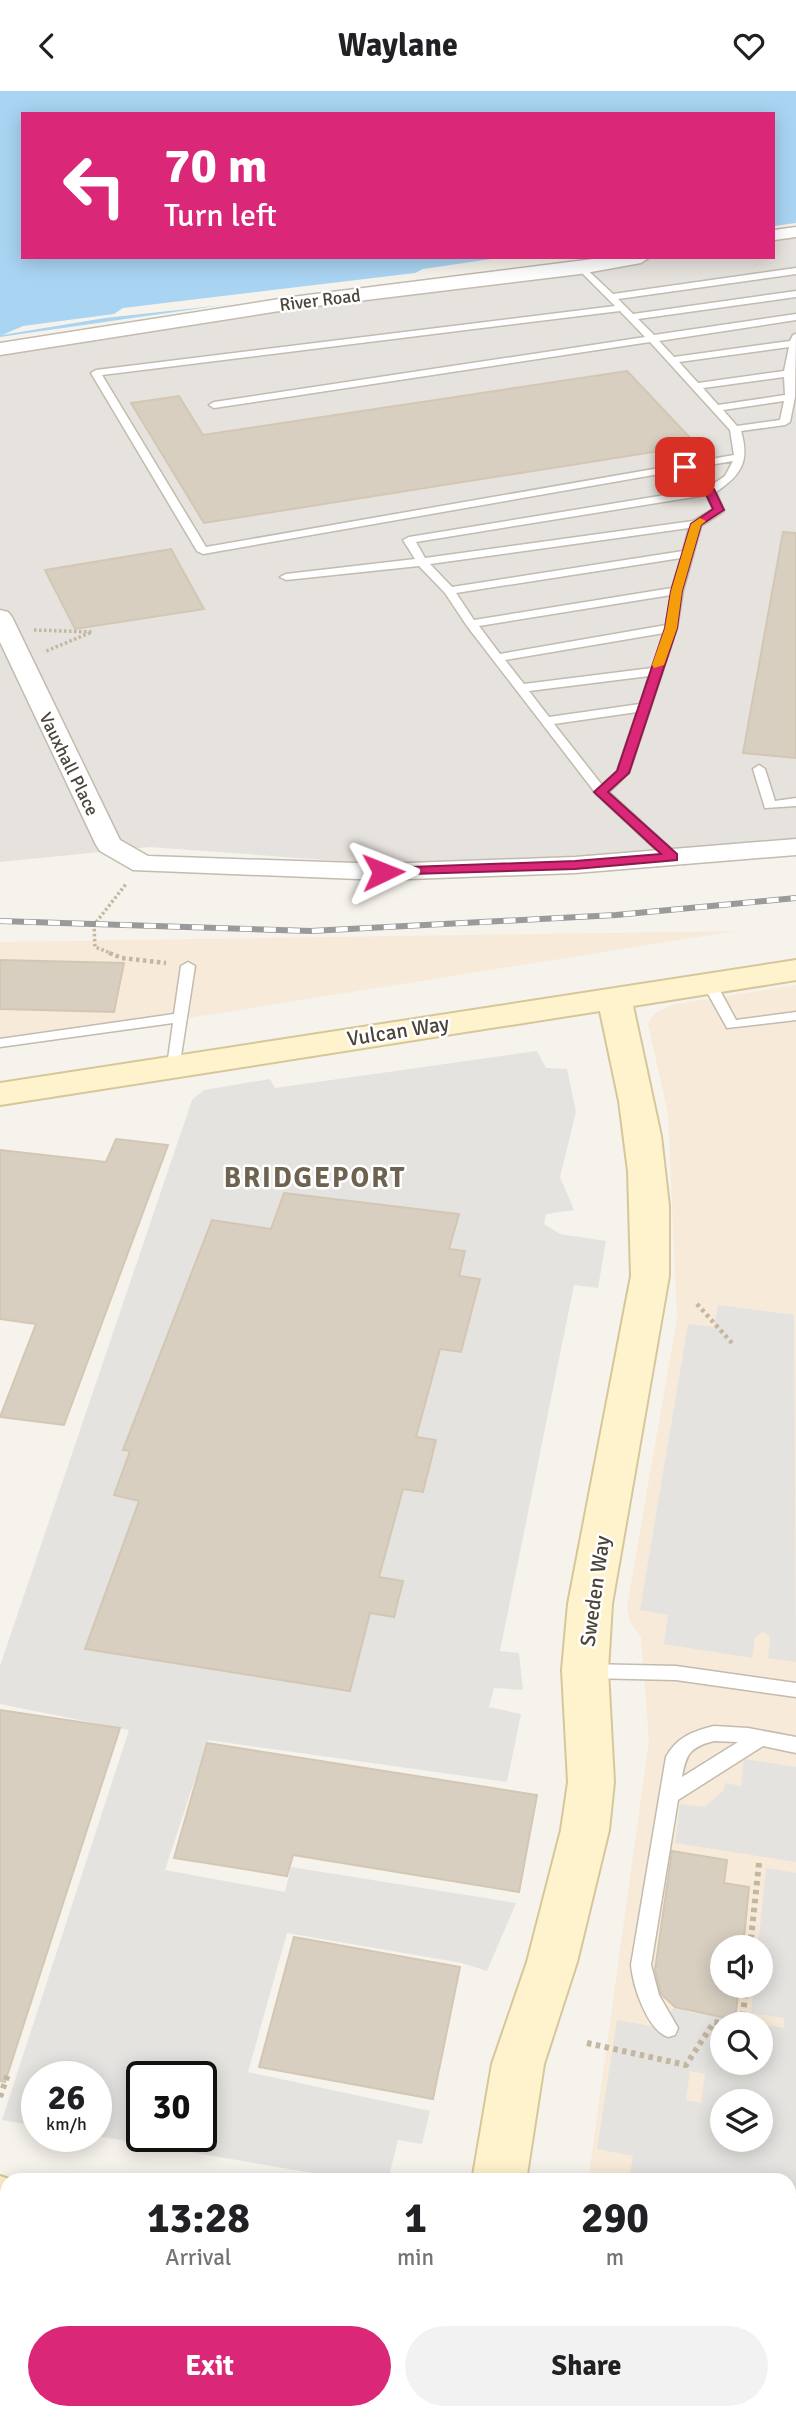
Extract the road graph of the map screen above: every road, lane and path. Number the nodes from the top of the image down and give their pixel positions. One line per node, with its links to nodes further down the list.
1 (796, 232): 2 (street)
2 (775, 236)
3 (629, 259): 4 (street, River Road)
4 (581, 267): 7 (lane); 13 (street, River Road)
5 (796, 271): 7 (lane)
6 (796, 294): 9 (lane)
7 (612, 297): 8 (lane)
8 (623, 308): 9 (lane); 26 (lane)
9 (631, 317): 11 (lane)
10 (796, 317): 11 (lane)
11 (653, 339): 14 (lane); 18 (lane)
12 (795, 340): 14 (lane); 15 (lane)
13 (0, 349)
14 (672, 360): 16 (lane)
15 (789, 373): 16 (lane); 17 (lane)
16 (696, 386): 19 (lane)
17 (790, 397): 19 (lane); 20 (lane)
18 (214, 405)
19 (716, 408): 20 (lane)
20 (735, 429): 21 (lane)
21 (739, 457): 22 (lane); 23 (lane)
22 (685, 467): 23 (lane); 24 (lane)
23 (710, 491): 25 (lane); 27 (lane)
24 (534, 494): 25 (lane); 26 (lane)
25 (553, 515): 28 (lane)
26 (394, 518): 28 (lane)
27 (696, 524): 29 (lane); 30 (lane)
28 (409, 540): 30 (lane)
29 (688, 554): 32 (lane); 33 (lane)
30 (422, 562): 31 (lane); 32 (lane)
31 (286, 577)
32 (449, 590): 34 (lane)
33 (677, 591): 34 (lane); 35 (lane)
34 (471, 624): 37 (lane)
35 (671, 628): 37 (lane); 38 (lane)
36 (8, 641): 36 (path); 47 (street, Vauxhall Place)
37 (499, 658): 39 (lane)
38 (656, 671): 39 (lane); 40 (lane)
39 (522, 688): 41 (lane)
40 (645, 707): 41 (lane); 43 (lane)
41 (547, 721): 43 (lane)
42 (759, 769): 44 (lane)
43 (601, 792): 46 (lane)
44 (796, 802)
45 (796, 847): 46 (street)
46 (672, 857): 47 (street)
47 (142, 864): 48 (path)
48 (188, 966): 53 (lane)
49 (796, 970): 50 (street, Vulcan Way)
50 (709, 983): 51 (street, Vulcan Way); 52 (lane)
51 (614, 997): 55 (street, Vulcan Way); 59 (street, Sweden Way)
52 (796, 1016)
53 (180, 1018): 54 (lane); 55 (lane)
54 (0, 1043)
55 (174, 1066): 56 (street, Vulcan Way)
56 (0, 1094)
57 (697, 1304): 58 (path)
58 (732, 1343)
59 (585, 1670): 60 (lane); 71 (street, Sweden Way)
60 (796, 1690)
61 (758, 1739): 62 (lane); 63 (lane); 63 (lane)
62 (796, 1745)
63 (670, 1795): 66 (lane)
64 (759, 1863): 65 (path)
65 (751, 1935)
66 (668, 2028)
67 (587, 2043): 68 (path)
68 (612, 2051)
69 (8, 2074): 70 (path)
70 (0, 2097)
71 (500, 2173)

